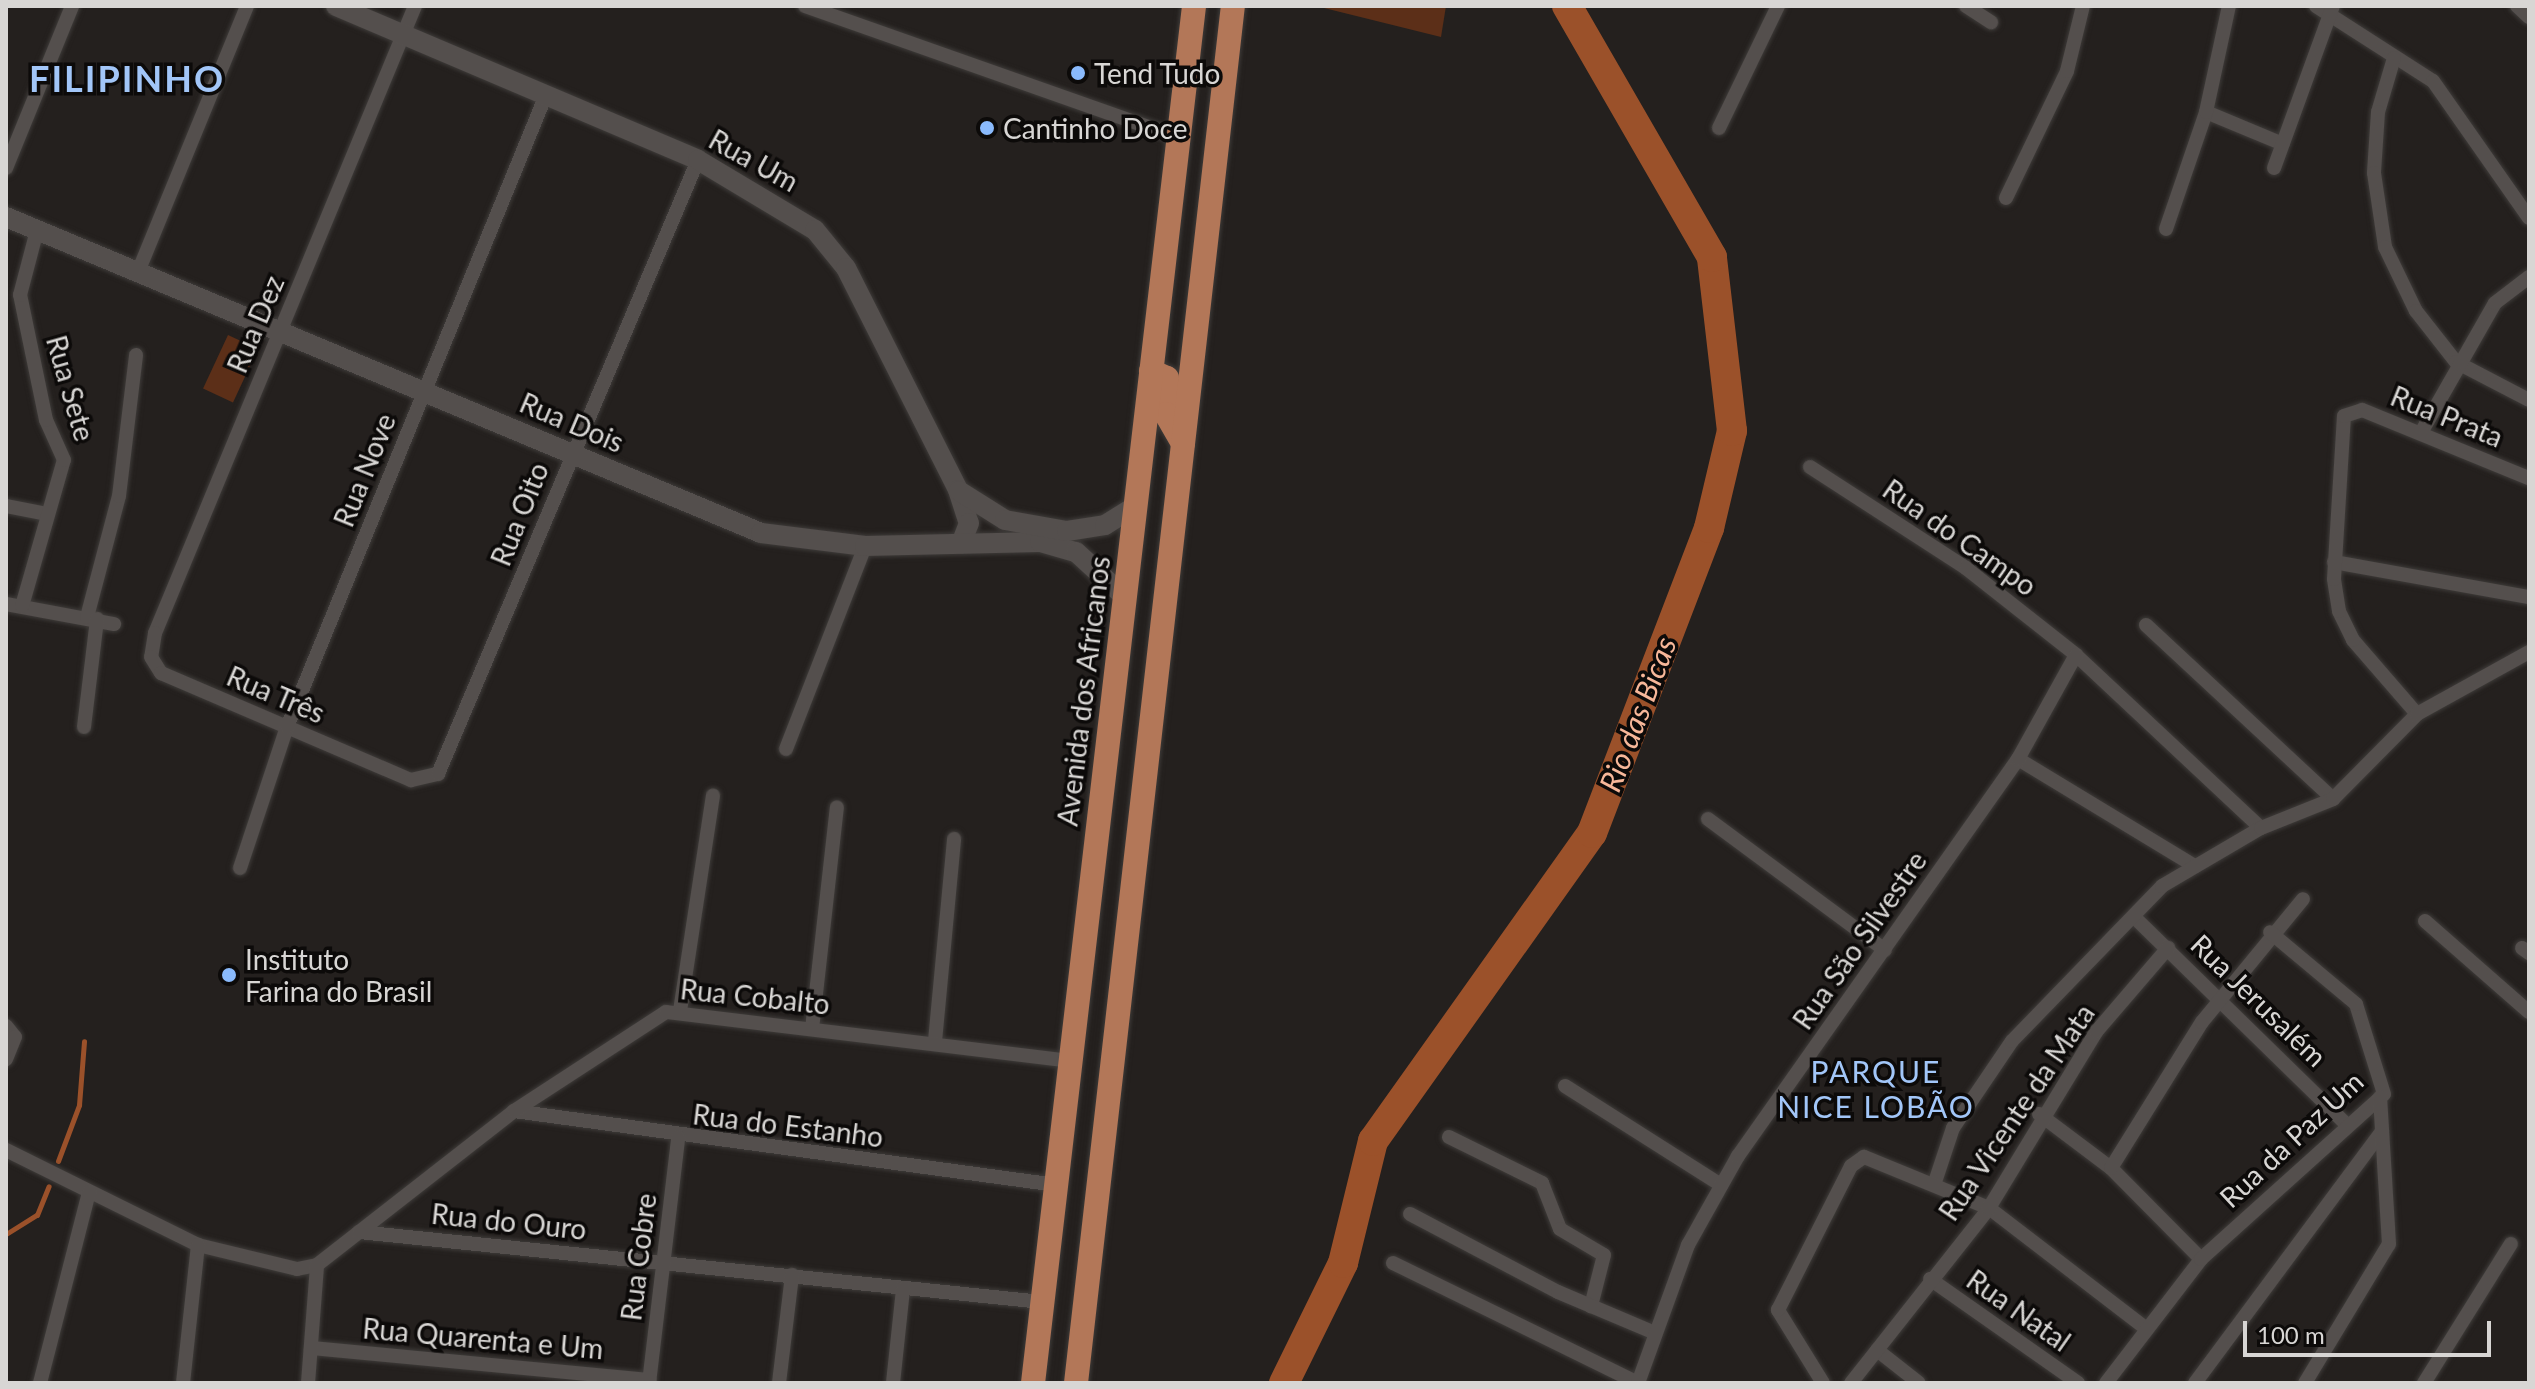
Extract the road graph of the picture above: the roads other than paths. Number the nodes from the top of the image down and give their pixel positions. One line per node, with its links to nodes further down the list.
1 (72, 6): 24 (street)
2 (247, 6): 31 (street)
3 (336, 6): 16 (main road, Rua Um)
4 (415, 6): 16 (street, Rua Dez)
5 (1194, 6): 21 (main road, Avenida dos Africanos)
6 (1233, 6): 40 (main road)
7 (1778, 6): 20 (street)
8 (1966, 6): 15 (street)
9 (2083, 6): 26 (street)
10 (2229, 6): 19 (street)
11 (2517, 6): 14 (street)
12 (810, 7): 21 (street)
13 (2326, 8): 17 (street); 22 (street)
14 (2529, 17)
15 (1991, 22)
16 (403, 35): 18 (main road, Rua Um); 33 (street, Rua Dez)
17 (2394, 58): 28 (street); 35 (street)
18 (546, 95): 23 (main road, Rua Um); 37 (street, Rua Nove)
19 (2206, 112): 22 (street); 29 (street)
20 (1719, 128)
21 (1178, 137): 36 (main road, Avenida dos Africanos)
22 (2283, 144): 25 (street)
23 (698, 160): 41 (street, Rua Oito); 44 (main road, Rua Um)
24 (6, 168)
25 (2274, 168)
26 (2006, 198)
27 (6, 217): 30 (main road, Rua Dois)
28 (2529, 218)
29 (2166, 229)
30 (37, 230): 31 (main road, Rua Dois); 47 (street, Rua Sete)
31 (138, 272): 33 (main road, Rua Dois)
32 (2529, 277): 35 (street)
33 (280, 331): 37 (main road, Rua Dois); 58 (street, Rua Dez)
34 (136, 355): 55 (street)
35 (2456, 362): 38 (street); 39 (street)
36 (1151, 371): 40 (main road); 46 (main road, Avenida dos Africanos)
37 (425, 390): 41 (main road, Rua Dois); 65 (street, Rua Nove)
38 (2529, 400)
39 (2422, 431): 43 (street, Rua Prata); 50 (street, Rua Prata)
40 (1183, 443): 62 (main road)
41 (573, 452): 49 (main road, Rua Dois); 68 (street, Rua Oito)
42 (1810, 467): 60 (street, Rua do Campo)
43 (2529, 478)
44 (958, 490): 46 (main road); 48 (main road, Rua Um)
45 (6, 506): 47 (street)
46 (1135, 506): 51 (main road, Avenida dos Africanos)
47 (47, 514): 54 (street, Rua Sete)
48 (961, 544): 49 (main road, Rua Dois); 51 (main road, Rua Dois)
49 (865, 546): 66 (street)
50 (2334, 562): 52 (street); 63 (street)
51 (1125, 597): 61 (main road, Avenida dos Africanos)
52 (2529, 597)
53 (6, 604): 54 (street)
54 (22, 606): 55 (street)
55 (92, 618): 56 (street); 64 (street)
56 (114, 624)
57 (2146, 625): 70 (street)
58 (155, 633): 65 (street, Rua Três)
59 (2529, 652): 63 (street)
60 (2076, 655): 67 (street); 73 (street, Rua do Campo)
61 (1115, 676): 62 (main road); 90 (main road, Avenida dos Africanos)
62 (1153, 707): 130 (main road)
63 (2417, 714): 70 (street)
64 (84, 727)
65 (287, 727): 68 (street, Rua Três); 76 (street, Rua Nove)
66 (786, 749)
67 (2018, 759): 75 (street); 82 (street, Rua São Silvestre)
68 (411, 780)
69 (713, 796): 84 (street)
70 (2333, 799): 73 (street)
71 (837, 807): 87 (street)
72 (1708, 819): 82 (street)
73 (2261, 828): 75 (street)
74 (954, 839): 88 (street)
75 (2195, 866): 78 (street)
76 (240, 868)
77 (2303, 899): 80 (street)
78 (2134, 917): 81 (street, Rua Jerusalém); 101 (street)
79 (2425, 921): 85 (street)
80 (2270, 932): 83 (street); 92 (street, Rua da Paz Um)
81 (2168, 948): 83 (street, Rua Jerusalém); 94 (street, Rua Vicente da Mata)
82 (1885, 950): 103 (street, Rua São Silvestre)
83 (2220, 998): 95 (street, Rua Jerusalém); 100 (street)
84 (680, 1011): 87 (street, Rua Cobalto); 93 (street, Rua Cobalto)
85 (2529, 1012)
86 (6, 1026): 89 (street)
87 (812, 1029): 88 (street, Rua Cobalto)
88 (935, 1041): 90 (street, Rua Cobalto)
89 (6, 1059)
90 (1071, 1061): 102 (main road, Avenida dos Africanos)
91 (1565, 1086): 103 (street)
92 (2380, 1097): 95 (street, Rua da Paz Um); 96 (street)
93 (514, 1111): 98 (street, Rua do Estanho); 107 (street, Rua Cobalto)
94 (2039, 1114): 100 (street); 105 (street, Rua Vicente da Mata)
95 (2345, 1123): 110 (street, Rua da Paz Um)
96 (2382, 1131): 137 (street); 138 (street)
97 (1449, 1137): 118 (street)
98 (678, 1138): 102 (street, Rua do Estanho); 111 (street, Rua Cobre)
99 (6, 1150): 104 (street)
100 (2111, 1168): 110 (street)
101 (1935, 1182): 105 (street); 132 (street)
102 (1056, 1185): 117 (main road, Avenida dos Africanos)
103 (1721, 1185): 120 (street, Rua São Silvestre)
104 (89, 1192): 109 (street); 124 (street)
105 (1989, 1208): 115 (street, Rua Vicente da Mata); 119 (street)
106 (1410, 1214): 118 (street)
107 (359, 1232): 111 (street, Rua do Ouro); 113 (street)
108 (2511, 1244): 139 (street)
109 (198, 1245): 113 (street); 125 (street)
110 (2201, 1259): 119 (street, Rua da Paz Um)
111 (663, 1262): 114 (street, Rua do Ouro); 123 (street, Rua Cobre)
112 (1393, 1263): 131 (street)
113 (317, 1265): 121 (street)
114 (792, 1275): 116 (street, Rua do Ouro); 127 (street)
115 (1930, 1279): 122 (street, Rua Vicente da Mata); 135 (street, Rua Natal)
116 (903, 1289): 117 (street, Rua do Ouro); 128 (street)
117 (1042, 1302): 129 (main road, Avenida dos Africanos)
118 (1591, 1306): 120 (street)
119 (2143, 1326): 136 (street, Rua da Paz Um)
120 (1655, 1333): 131 (street, Rua São Silvestre)
121 (311, 1348): 123 (street, Rua Quarenta e Um); 126 (street)
122 (1877, 1350): 133 (street, Rua Vicente da Mata); 134 (street)
123 (649, 1382)
124 (40, 1383)
125 (183, 1383)
126 (308, 1383)
127 (779, 1383)
128 (893, 1383)
129 (1033, 1383)
130 (1076, 1383)
131 (1638, 1383)
132 (1823, 1383)
133 (1851, 1383)
134 (1919, 1383)
135 (2078, 1383)
136 (2106, 1383)
137 (2195, 1383)
138 (2305, 1383)
139 (2424, 1383)

